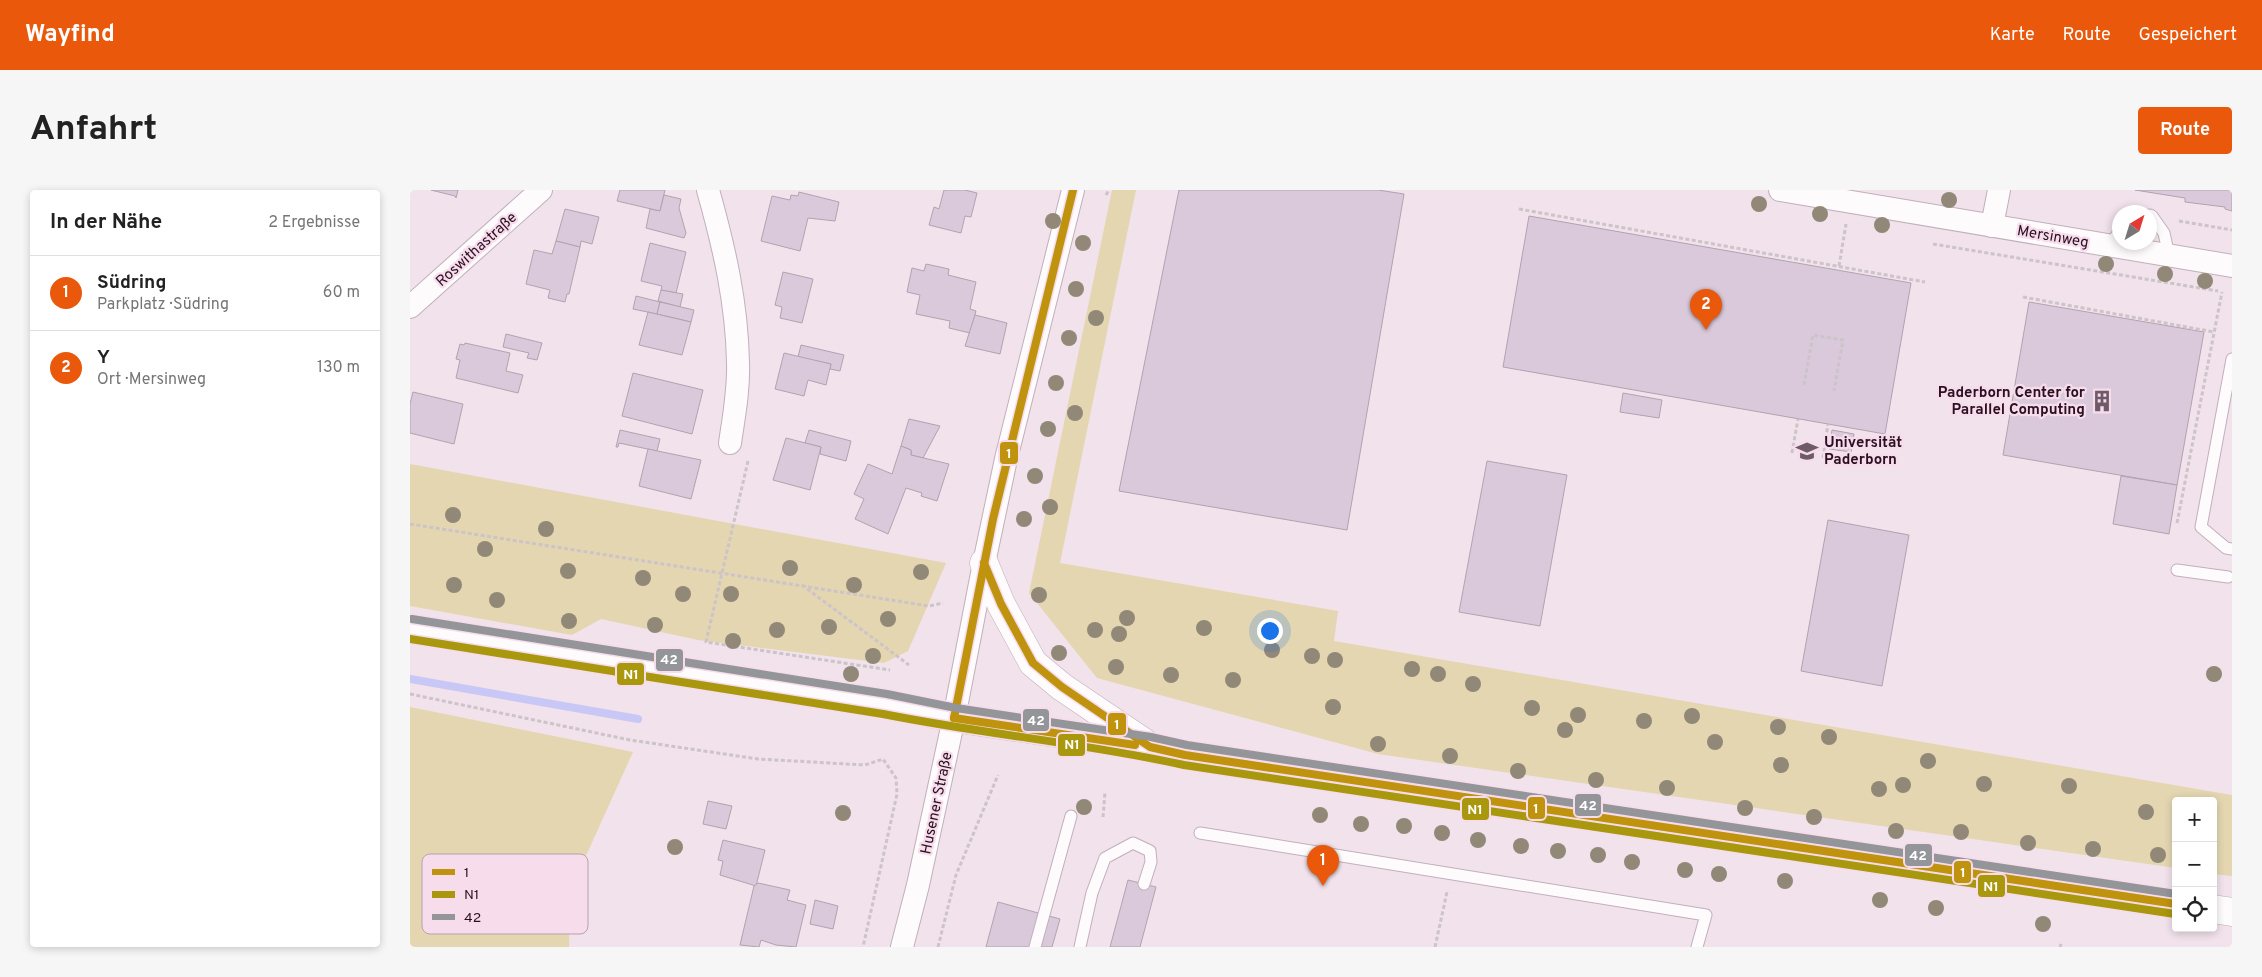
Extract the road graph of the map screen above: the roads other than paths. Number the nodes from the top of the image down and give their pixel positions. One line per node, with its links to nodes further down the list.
1 (541, 190): 12 (street, Roswithastraße)
2 (708, 190): 14 (street)
3 (1073, 190): 16 (street, Husener Straße)
4 (1780, 190): 7 (street, Mersinweg)
5 (1999, 190): 7 (street)
6 (2157, 223): 10 (lane)
7 (1992, 226): 8 (street, Mersinweg)
8 (2112, 238)
9 (2151, 250): 10 (street, Mersinweg)
10 (2169, 256): 11 (street, Mersinweg)
11 (2232, 266)
12 (410, 307)
13 (2232, 359): 15 (lane)
14 (730, 443)
15 (2232, 549)
16 (984, 563): 20 (street, Husener Straße); 21 (main road)
17 (2177, 570): 18 (lane)
18 (2228, 577)
19 (410, 629): 20 (main road)
20 (954, 718): 21 (main road); 26 (street, Husener Straße)
21 (1150, 747): 25 (main road)
22 (1071, 816): 27 (lane)
23 (1200, 833): 29 (lane)
24 (1144, 884): 28 (lane)
25 (2172, 903)
26 (902, 947)
27 (1035, 947)
28 (1080, 947)
29 (1697, 947)

